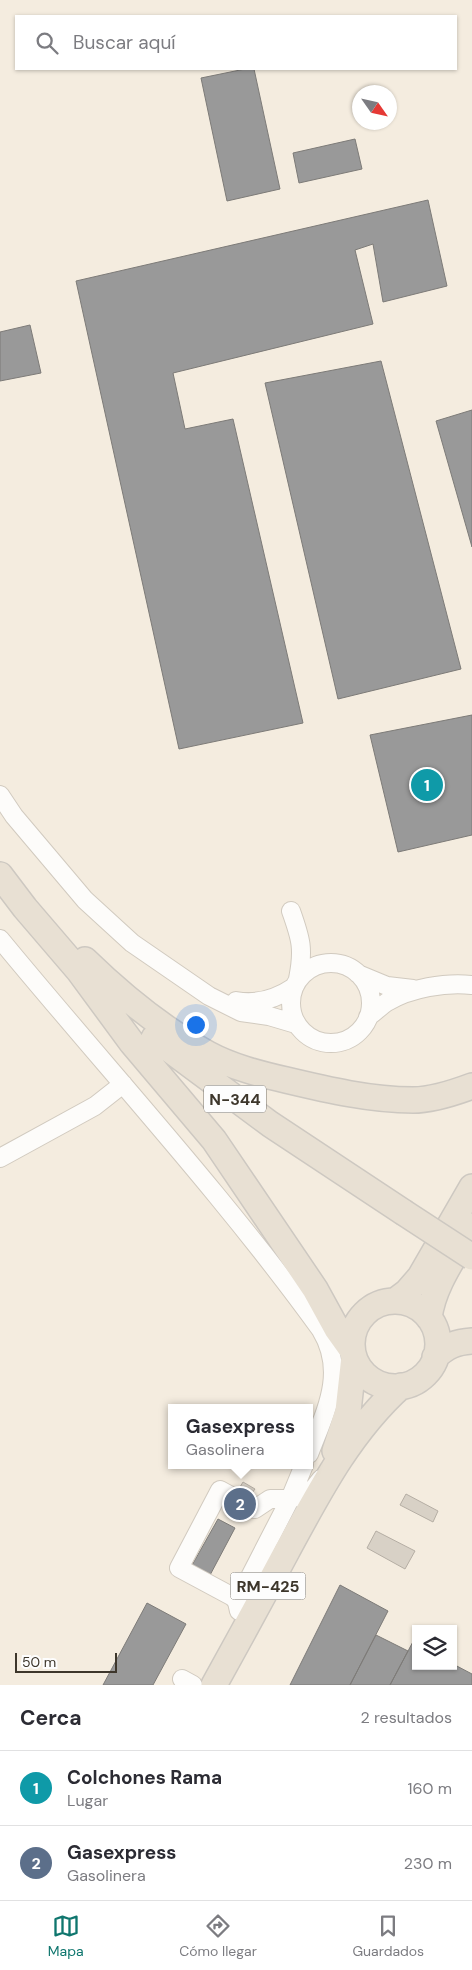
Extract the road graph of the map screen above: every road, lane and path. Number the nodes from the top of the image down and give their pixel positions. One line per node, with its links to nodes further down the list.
1 (0, 795): 13 (street)
2 (0, 875): 3 (highway, N-344)
3 (25, 908): 8 (highway, N-344); 17 (highway)
4 (291, 911): 6 (street)
5 (0, 939): 16 (street)
6 (301, 939): 7 (street); 10 (street)
7 (331, 963): 9 (street); 10 (street)
8 (79, 971): 21 (highway, N-344, bridge); 25 (highway)
9 (358, 974): 12 (street); 14 (street)
10 (296, 983): 13 (street); 15 (street)
11 (472, 985): 12 (street)
12 (419, 990): 14 (street)
13 (209, 996): 15 (street)
14 (368, 1017): 15 (street)
15 (296, 1024)
16 (123, 1084): 18 (street); 28 (street)
17 (472, 1086)
18 (0, 1158)
19 (472, 1187): 22 (highway)
20 (472, 1226): 23 (highway)
21 (472, 1257)
22 (395, 1301): 23 (highway); 25 (highway)
23 (429, 1318): 26 (highway)
24 (472, 1341): 26 (highway)
25 (353, 1354): 27 (highway); 29 (highway)
26 (435, 1357): 27 (highway)
27 (401, 1386): 29 (highway)
28 (313, 1443)
29 (318, 1474): 30 (street); 30 (street); 32 (highway, RM-425)
30 (290, 1499): 31 (street); 31 (street)
31 (237, 1602): 32 (street)
32 (243, 1632): 33 (highway, RM-425)
33 (214, 1685)

